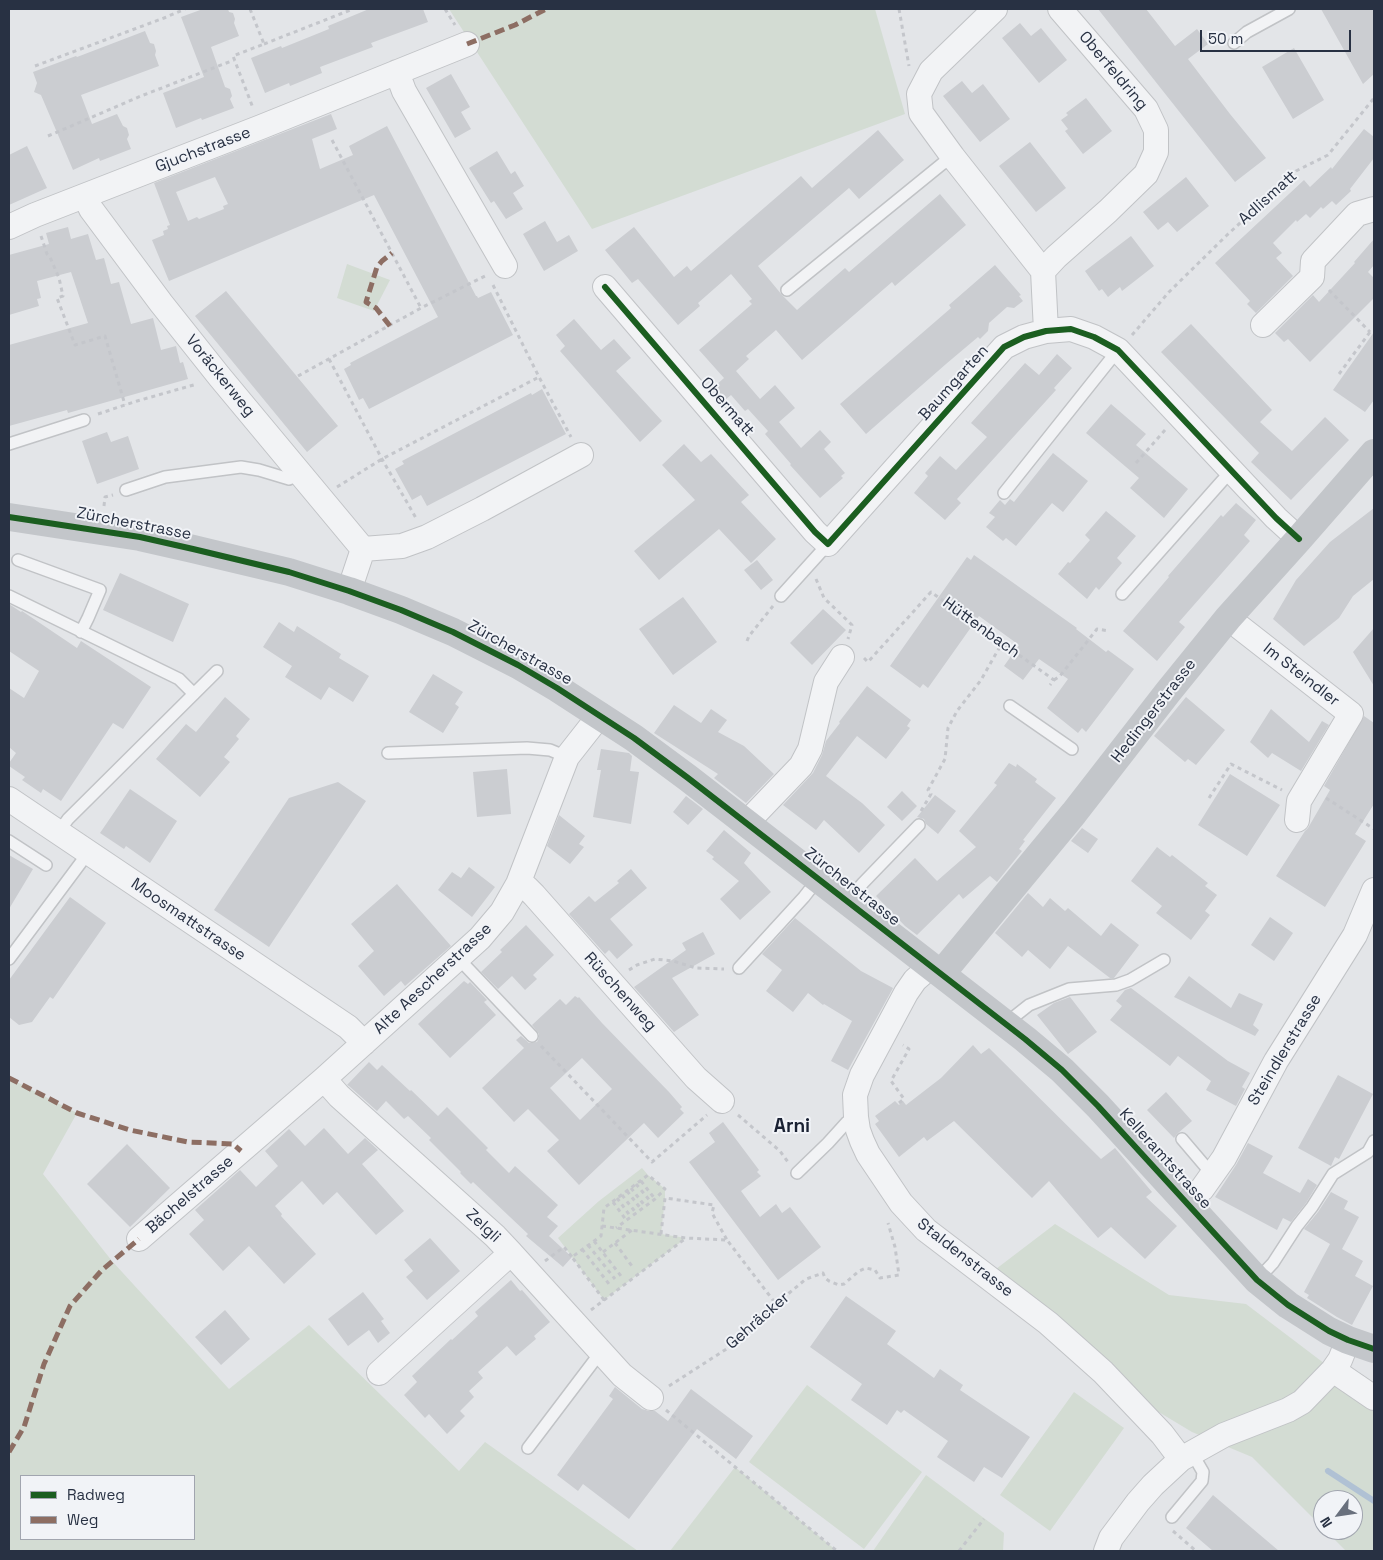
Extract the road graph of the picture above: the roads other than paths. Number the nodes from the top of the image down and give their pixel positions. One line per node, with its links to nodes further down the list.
1 (995, 9): 7 (street)
2 (1060, 9): 12 (street, Oberfeldring)
3 (1289, 9): 4 (lane)
4 (1234, 42)
5 (467, 44): 6 (street, Gjuchstrasse)
6 (397, 72): 8 (street, Gjuchstrasse); 11 (street)
7 (953, 158): 12 (street); 14 (lane)
8 (85, 196): 10 (street, Gjuchstrasse); 23 (street, Voräckerweg)
9 (1374, 209): 15 (street)
10 (9, 227)
11 (497, 271)
12 (1042, 271): 16 (street)
13 (605, 287): 28 (street, Obermatt)
14 (787, 290)
15 (1264, 325)
16 (1046, 331): 17 (street, Baumgarten); 28 (street, Baumgarten)
17 (1124, 344): 22 (street, Baumgarten); 25 (lane)
18 (84, 420): 19 (lane)
19 (9, 444)
20 (1374, 453): 27 (street, Hedingerstrasse)
21 (581, 455): 29 (street)
22 (1232, 471): 27 (street, Baumgarten); 32 (lane)
23 (300, 474): 24 (lane); 29 (street, Voräckerweg)
24 (126, 490)
25 (1004, 493)
26 (9, 517): 31 (street, Zürcherstrasse)
27 (1299, 539): 35 (street, Hedingerstrasse)
28 (828, 544): 34 (lane, Baumgarten)
29 (363, 549): 31 (street)
30 (18, 560): 36 (lane)
31 (350, 591): 41 (street, Zürcherstrasse)
32 (1122, 594)
33 (9, 596): 36 (lane)
34 (781, 596)
35 (1228, 618): 46 (street, Im Steindler); 61 (street, Hedingerstrasse)
36 (81, 632): 39 (lane)
37 (852, 656): 47 (street)
38 (217, 671): 39 (lane)
39 (194, 694): 49 (lane)
40 (1010, 706): 42 (lane)
41 (600, 715): 44 (street, Alte Aescherstrasse); 47 (street, Zürcherstrasse)
42 (1072, 749)
43 (388, 753): 44 (lane)
44 (567, 757): 54 (street, Alte Aescherstrasse)
45 (9, 799): 49 (street, Moosmattstrasse)
46 (1301, 803)
47 (747, 824): 53 (street, Zürcherstrasse)
48 (918, 825): 56 (lane)
49 (58, 833): 51 (street, Moosmattstrasse)
50 (9, 841): 52 (lane)
51 (88, 853): 58 (lane); 64 (street, Moosmattstrasse)
52 (46, 865)
53 (818, 879): 56 (street, Zürcherstrasse); 60 (lane)
54 (518, 884): 57 (street, Alte Aescherstrasse); 66 (street, Rüschenweg)
55 (1374, 890): 71 (street, Steindlerstrasse)
56 (848, 901): 61 (street, Zürcherstrasse)
57 (458, 958): 63 (lane); 64 (street, Alte Aescherstrasse)
58 (9, 960)
59 (1164, 960): 62 (lane)
60 (740, 968)
61 (936, 970): 62 (street, Kelleramtstrasse); 67 (street, Staldenstrasse)
62 (1005, 1024): 73 (street, Kelleramtstrasse)
63 (532, 1036)
64 (364, 1043): 65 (street, Alte Aescherstrasse)
65 (324, 1080): 70 (street, Alte Aescherstrasse); 75 (street, Zelgli)
66 (722, 1101)
67 (856, 1116): 72 (lane); 85 (street, Staldenstrasse)
68 (1182, 1139): 71 (lane)
69 (1374, 1141): 76 (lane)
70 (241, 1151): 74 (street, Bächelstrasse)
71 (1214, 1172): 73 (street, Steindlerstrasse)
72 (797, 1173)
73 (1185, 1202): 76 (street, Kelleramtstrasse)
74 (139, 1238)
75 (511, 1253): 79 (street); 81 (street, Zelgli)
76 (1257, 1280): 77 (street, Kelleramtstrasse)
77 (1348, 1340): 78 (street, Kelleramtstrasse); 80 (street)
78 (1374, 1349)
79 (600, 1353): 82 (street); 84 (lane)
80 (1333, 1370): 83 (street); 85 (street)
81 (379, 1373)
82 (651, 1398)
83 (1374, 1398)
84 (528, 1448)
85 (1187, 1456): 86 (lane); 87 (street)
86 (1172, 1517)
87 (1106, 1551)

